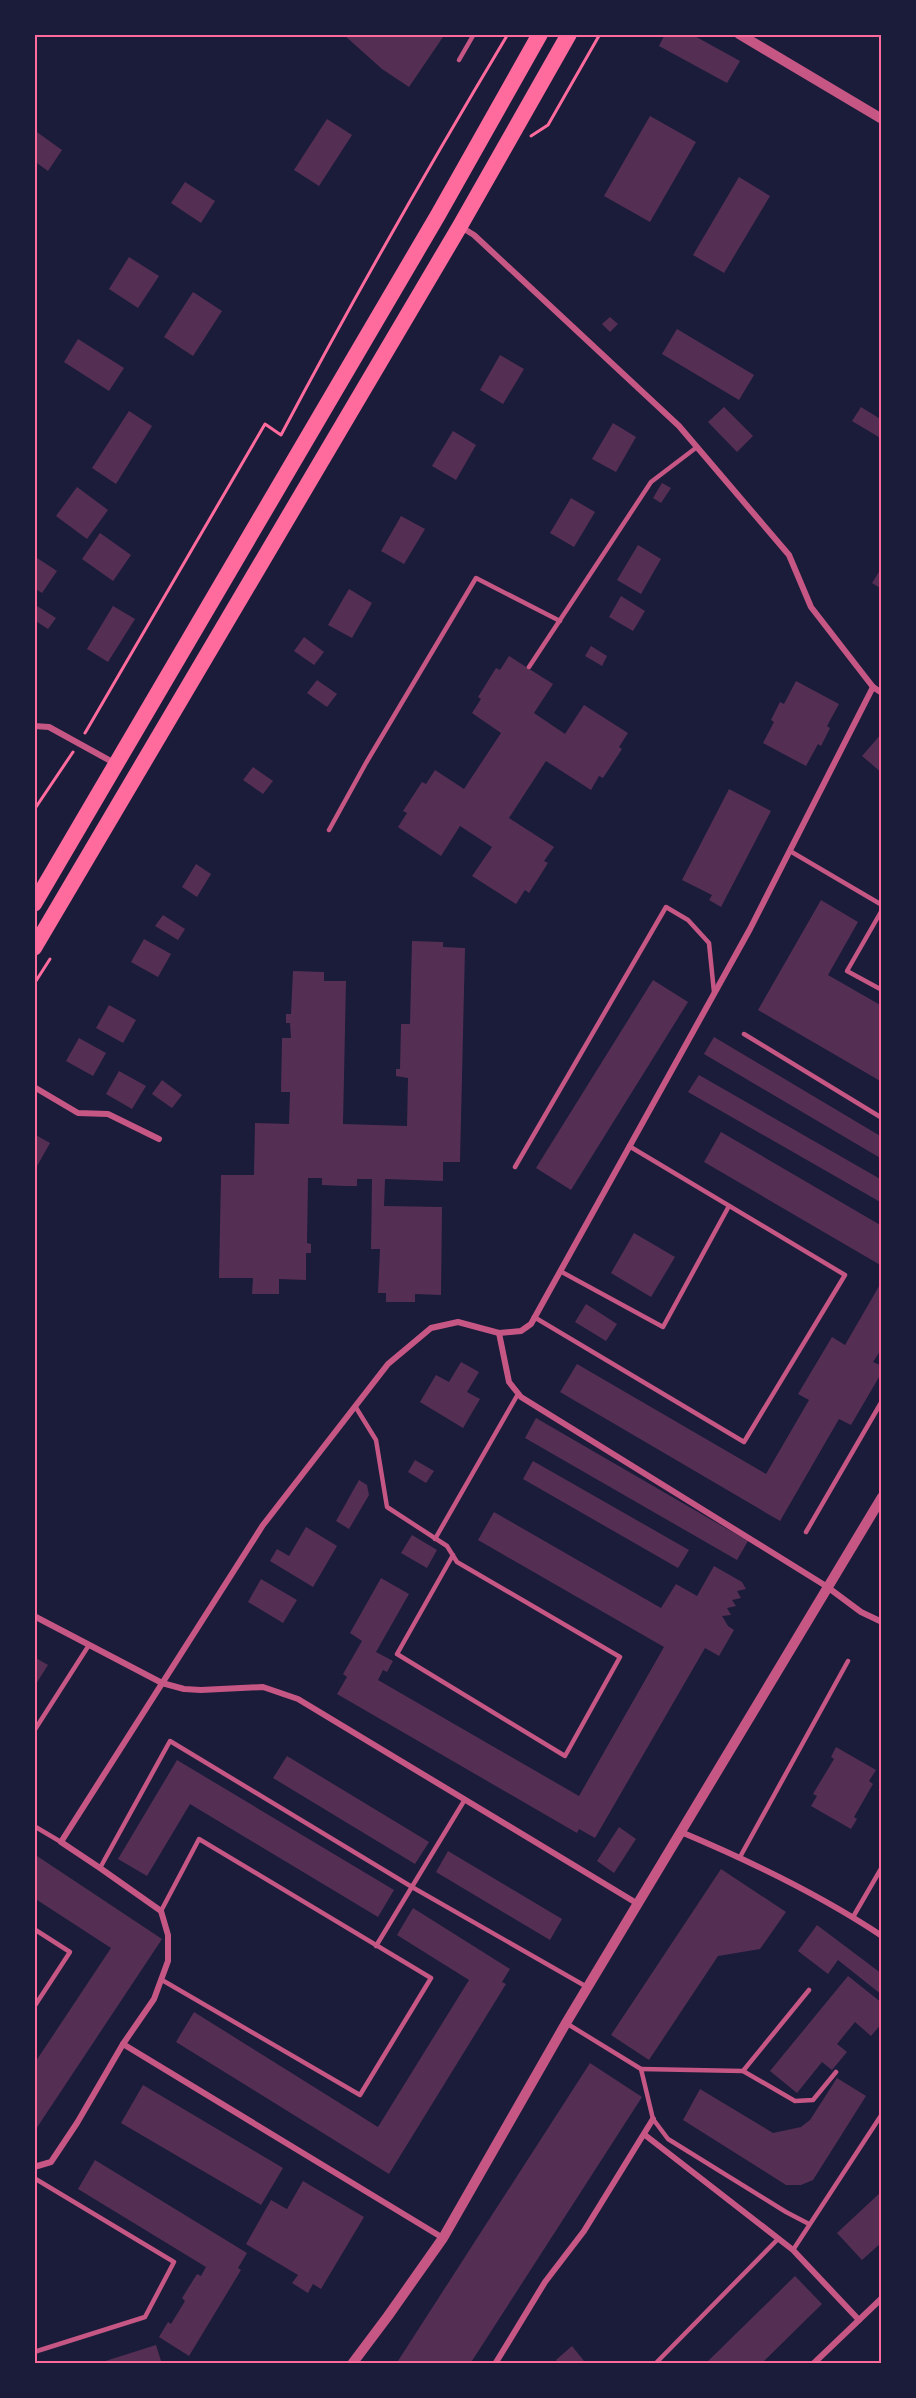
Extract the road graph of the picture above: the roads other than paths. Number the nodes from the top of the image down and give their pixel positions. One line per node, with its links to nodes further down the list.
1 (474, 34): 5 (lane)
2 (540, 34): 13 (highway)
3 (569, 34): 7 (highway)
4 (739, 34): 6 (street)
5 (459, 60)
6 (882, 119)
7 (460, 226): 8 (street); 19 (highway)
8 (697, 447): 9 (lane); 11 (street)
9 (560, 621): 10 (lane); 14 (lane)
10 (529, 667)
11 (879, 689): 15 (street)
12 (34, 726): 13 (street)
13 (116, 764): 16 (highway)
14 (329, 830)
15 (790, 851): 17 (lane); 21 (street)
16 (34, 904)
17 (882, 905)
18 (882, 910): 20 (lane)
19 (34, 948)
20 (882, 990)
21 (714, 992): 26 (street); 27 (lane)
22 (744, 1034): 24 (lane)
23 (34, 1087): 25 (street)
24 (882, 1118)
25 (159, 1139)
26 (629, 1146): 28 (lane); 29 (street)
27 (515, 1167)
28 (729, 1206): 29 (lane); 30 (lane)
29 (560, 1271): 30 (street)
30 (534, 1317): 31 (street)
31 (499, 1333): 32 (street); 34 (street)
32 (518, 1394): 37 (lane); 39 (street)
33 (882, 1401): 36 (lane)
34 (355, 1406): 37 (lane); 44 (street)
35 (882, 1497): 39 (street)
36 (806, 1532)
37 (435, 1539): 38 (lane)
38 (453, 1556): 38 (lane)
39 (826, 1586): 41 (street); 48 (street)
40 (34, 1616): 42 (street)
41 (882, 1622)
42 (89, 1645): 44 (street); 45 (lane)
43 (848, 1661): 50 (lane)
44 (162, 1683): 46 (street); 49 (street)
45 (34, 1731)
46 (464, 1801): 53 (lane); 54 (street)
47 (34, 1826): 49 (lane)
48 (681, 1832): 50 (street); 54 (street)
49 (61, 1842): 52 (street)
50 (740, 1857): 56 (street)
51 (882, 1867): 56 (lane)
52 (100, 1868): 53 (lane); 55 (street)
53 (412, 1887): 59 (lane); 61 (lane)
54 (638, 1904): 61 (street)
55 (160, 1911): 59 (lane); 60 (street)
56 (853, 1917): 58 (street)
57 (34, 1929): 63 (lane)
58 (882, 1936)
59 (376, 1946): 60 (lane)
60 (162, 1980): 65 (street)
61 (587, 1988): 64 (street)
62 (809, 1989): 67 (lane)
63 (34, 2007)
64 (566, 2023): 66 (lane); 75 (street)
65 (123, 2044): 72 (street); 75 (street)
66 (641, 2069): 67 (lane); 70 (lane)
67 (743, 2071): 68 (lane)
68 (836, 2072)
69 (882, 2115): 74 (lane)
70 (653, 2119): 71 (street); 74 (lane)
71 (645, 2135): 76 (street); 82 (street)
72 (34, 2167)
73 (34, 2178): 80 (lane)
74 (809, 2224): 77 (lane)
75 (443, 2238): 81 (street)
76 (778, 2239): 77 (street); 83 (lane)
77 (793, 2250): 79 (street)
78 (882, 2298): 79 (street)
79 (859, 2320): 84 (street)
80 (34, 2352)
81 (352, 2364)
82 (495, 2364)
83 (655, 2364)
84 (813, 2364)

